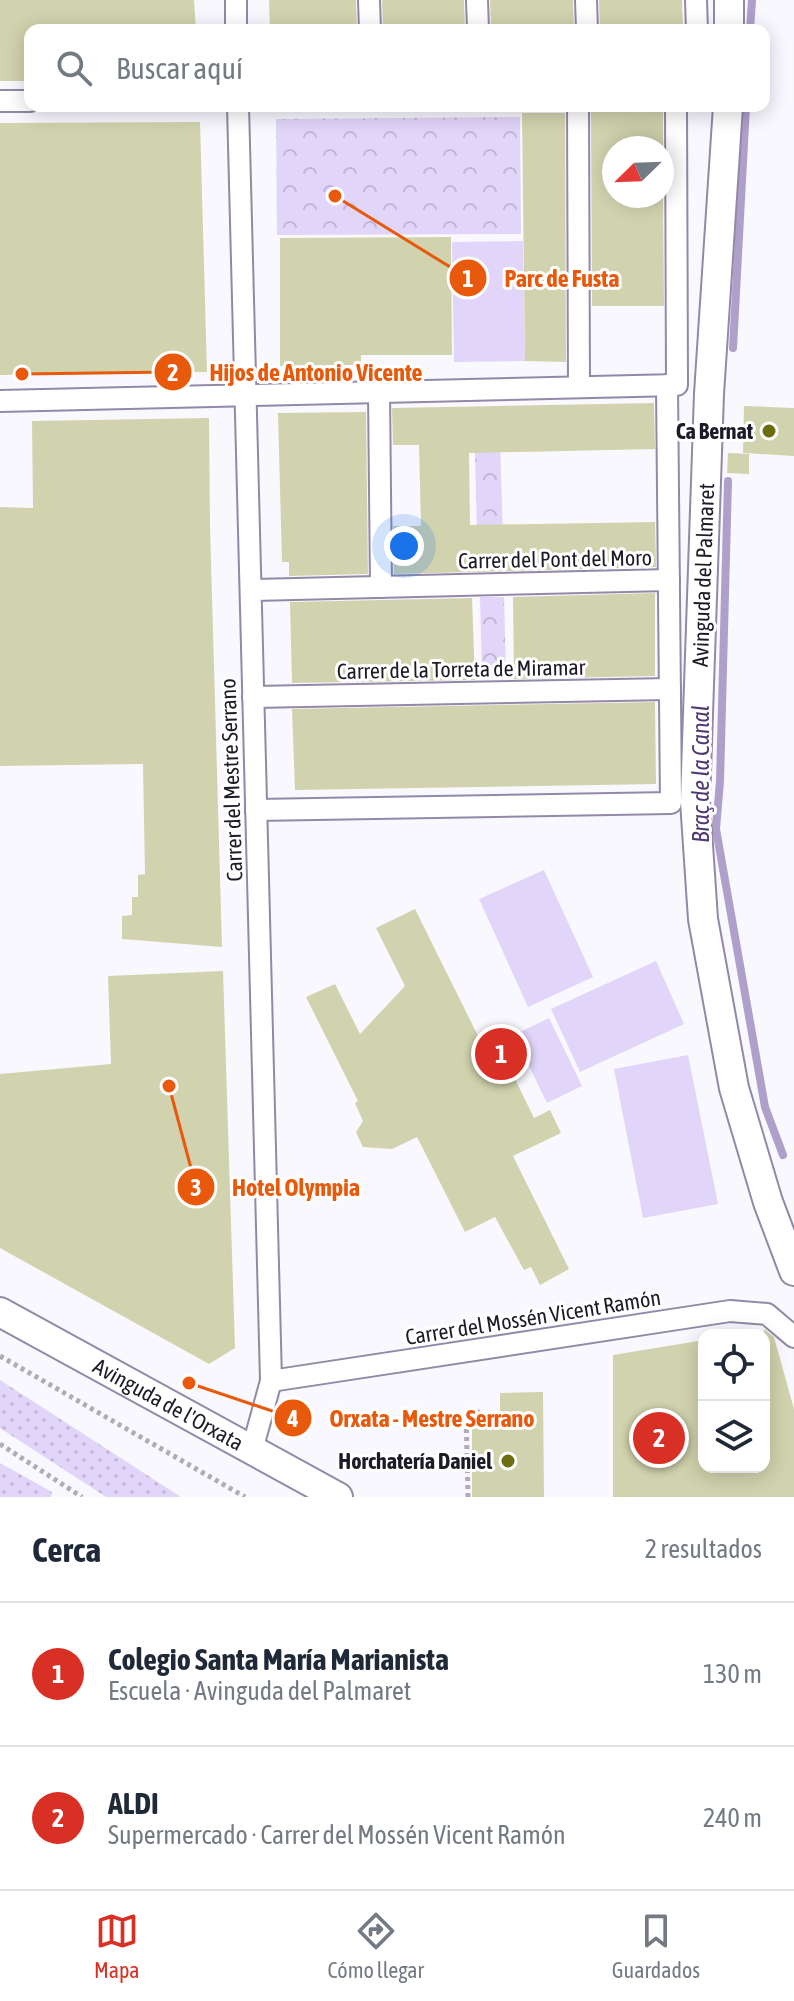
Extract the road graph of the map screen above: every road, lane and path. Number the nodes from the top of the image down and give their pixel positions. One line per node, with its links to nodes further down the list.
1 (236, 0): 7 (street)
2 (369, 0): 8 (street)
3 (477, 0): 9 (street)
4 (586, 0): 10 (street)
5 (696, 0): 11 (street)
6 (729, 0): 12 (main road)
7 (236, 24)
8 (370, 24)
9 (478, 24)
10 (587, 24)
11 (697, 24)
12 (729, 24)
13 (0, 101): 14 (street)
14 (24, 101)
15 (238, 112): 22 (street, Carrer del Mestre Serrano)
16 (578, 112): 20 (street)
17 (676, 112): 19 (street)
18 (728, 112): 30 (main road, Avinguda del Palmaret)
19 (672, 385): 20 (street); 24 (street)
20 (579, 387): 21 (street)
21 (379, 392): 22 (street); 25 (street)
22 (246, 395): 23 (street); 26 (street, Carrer del Mestre Serrano)
23 (0, 401)
24 (669, 580): 25 (street, Carrer del Pont del Moro); 27 (street)
25 (381, 587): 26 (street, Carrer del Pont del Moro)
26 (251, 590): 28 (street, Carrer del Mestre Serrano)
27 (670, 689): 28 (street, Carrer de la Torreta de Miramar); 29 (street)
28 (253, 697): 29 (street, Carrer del Mestre Serrano)
29 (256, 810): 34 (street, Carrer del Mestre Serrano)
30 (794, 1271)
31 (0, 1312): 37 (main road, Avinguda de l'Orxata)
32 (794, 1337): 34 (street, Carrer del Mossén Vicent Ramón)
33 (0, 1356): 39 (path)
34 (271, 1381): 37 (street, Carrer del Mestre Serrano)
35 (478, 1425): 41 (path)
36 (0, 1444): 38 (path)
37 (252, 1450): 40 (main road, Avinguda de l'Orxata)
38 (82, 1497)
39 (245, 1497)
40 (338, 1497)
41 (468, 1497)

